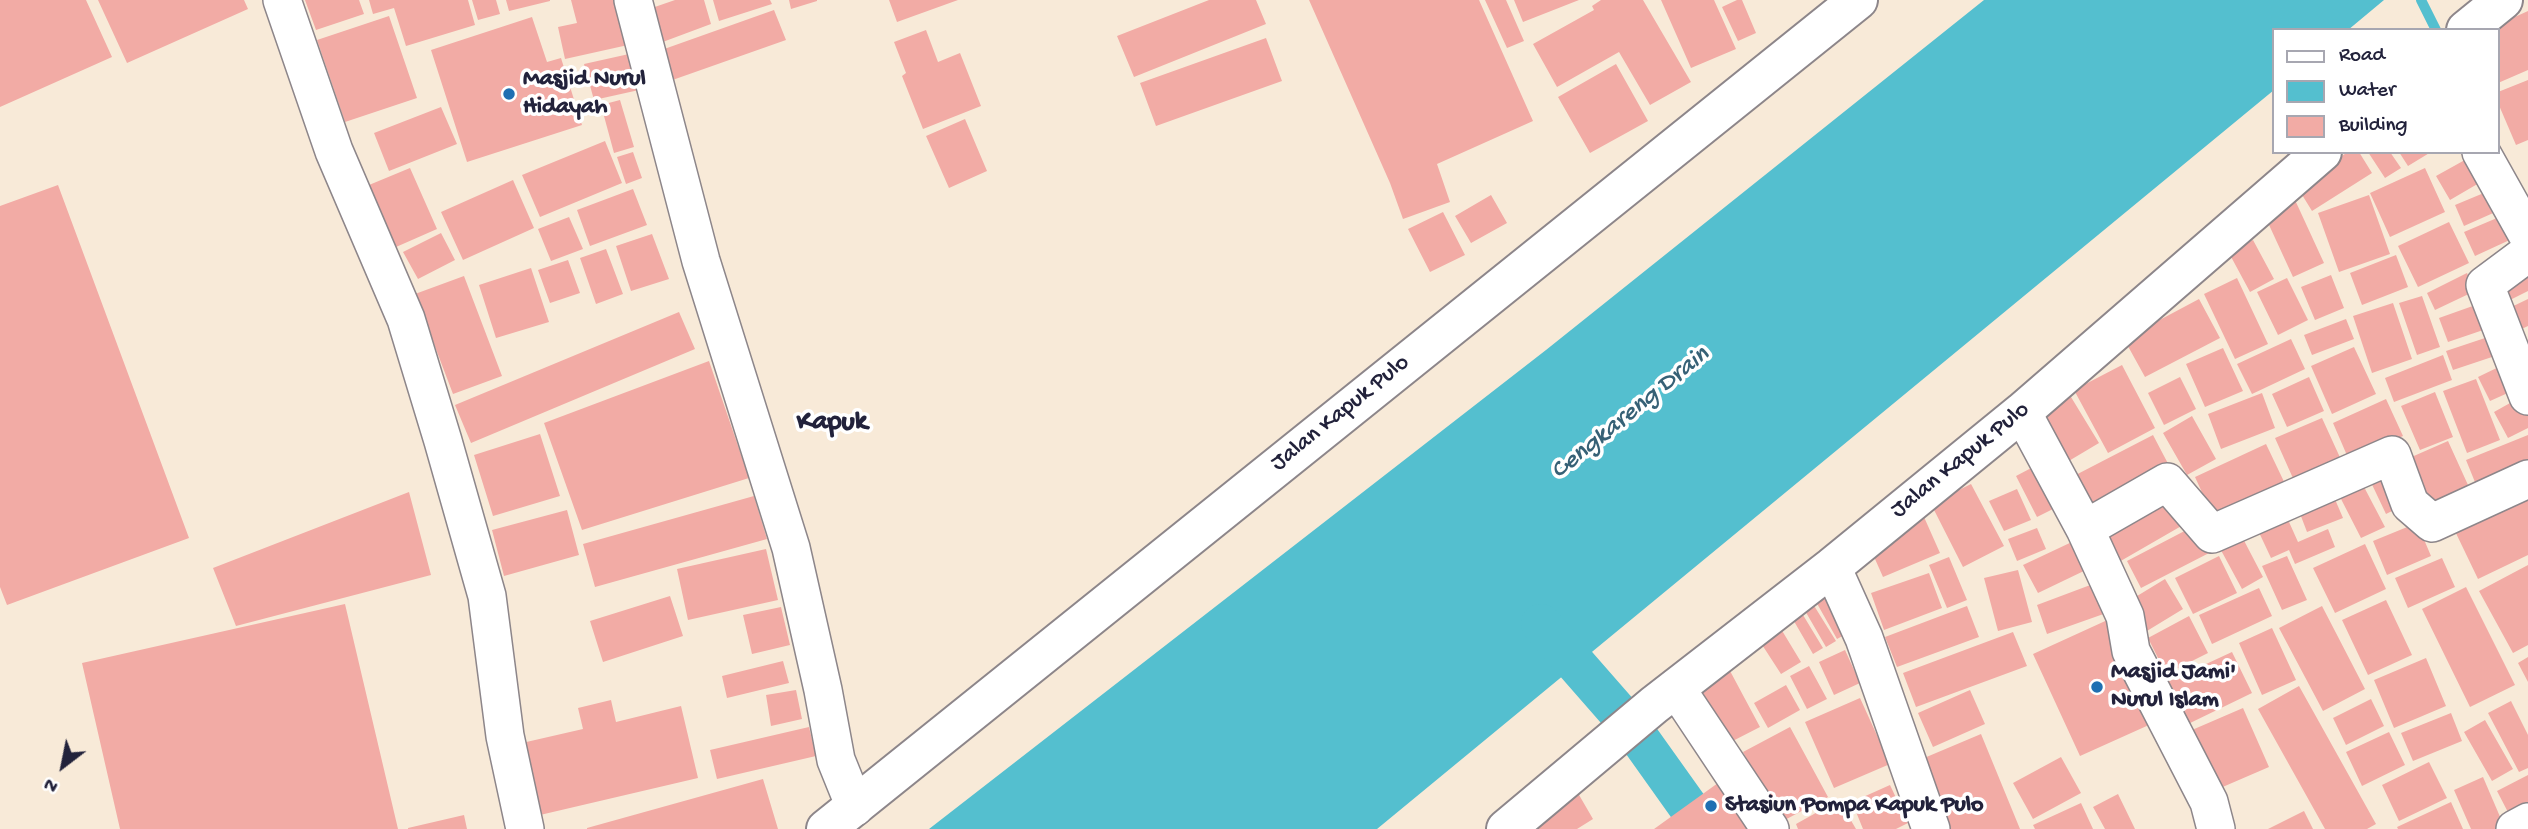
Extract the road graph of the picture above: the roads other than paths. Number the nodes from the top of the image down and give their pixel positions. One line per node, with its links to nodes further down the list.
1 (282, 0): 18 (street)
2 (633, 0): 16 (street)
3 (1857, 0): 16 (main road, Jalan Kapuk Pulo)
4 (2503, 0): 5 (main road)
5 (2468, 28)
6 (2320, 154): 11 (main road, Jalan Kapuk Pulo)
7 (2482, 154): 8 (street)
8 (2528, 236)
9 (2528, 253): 10 (street)
10 (2528, 396)
11 (2022, 412): 13 (street); 14 (main road, Jalan Kapuk Pulo)
12 (2528, 479): 13 (street)
13 (2085, 529): 22 (street)
14 (1832, 567): 15 (main road, Jalan Kapuk Pulo); 21 (street)
15 (1665, 697): 19 (main road, Jalan Kapuk Pulo); 20 (street)
16 (840, 818)
17 (2528, 822): 23 (street)
18 (524, 829)
19 (1506, 829)
20 (1770, 829)
21 (1931, 829)
22 (2216, 829)
23 (2515, 829)

